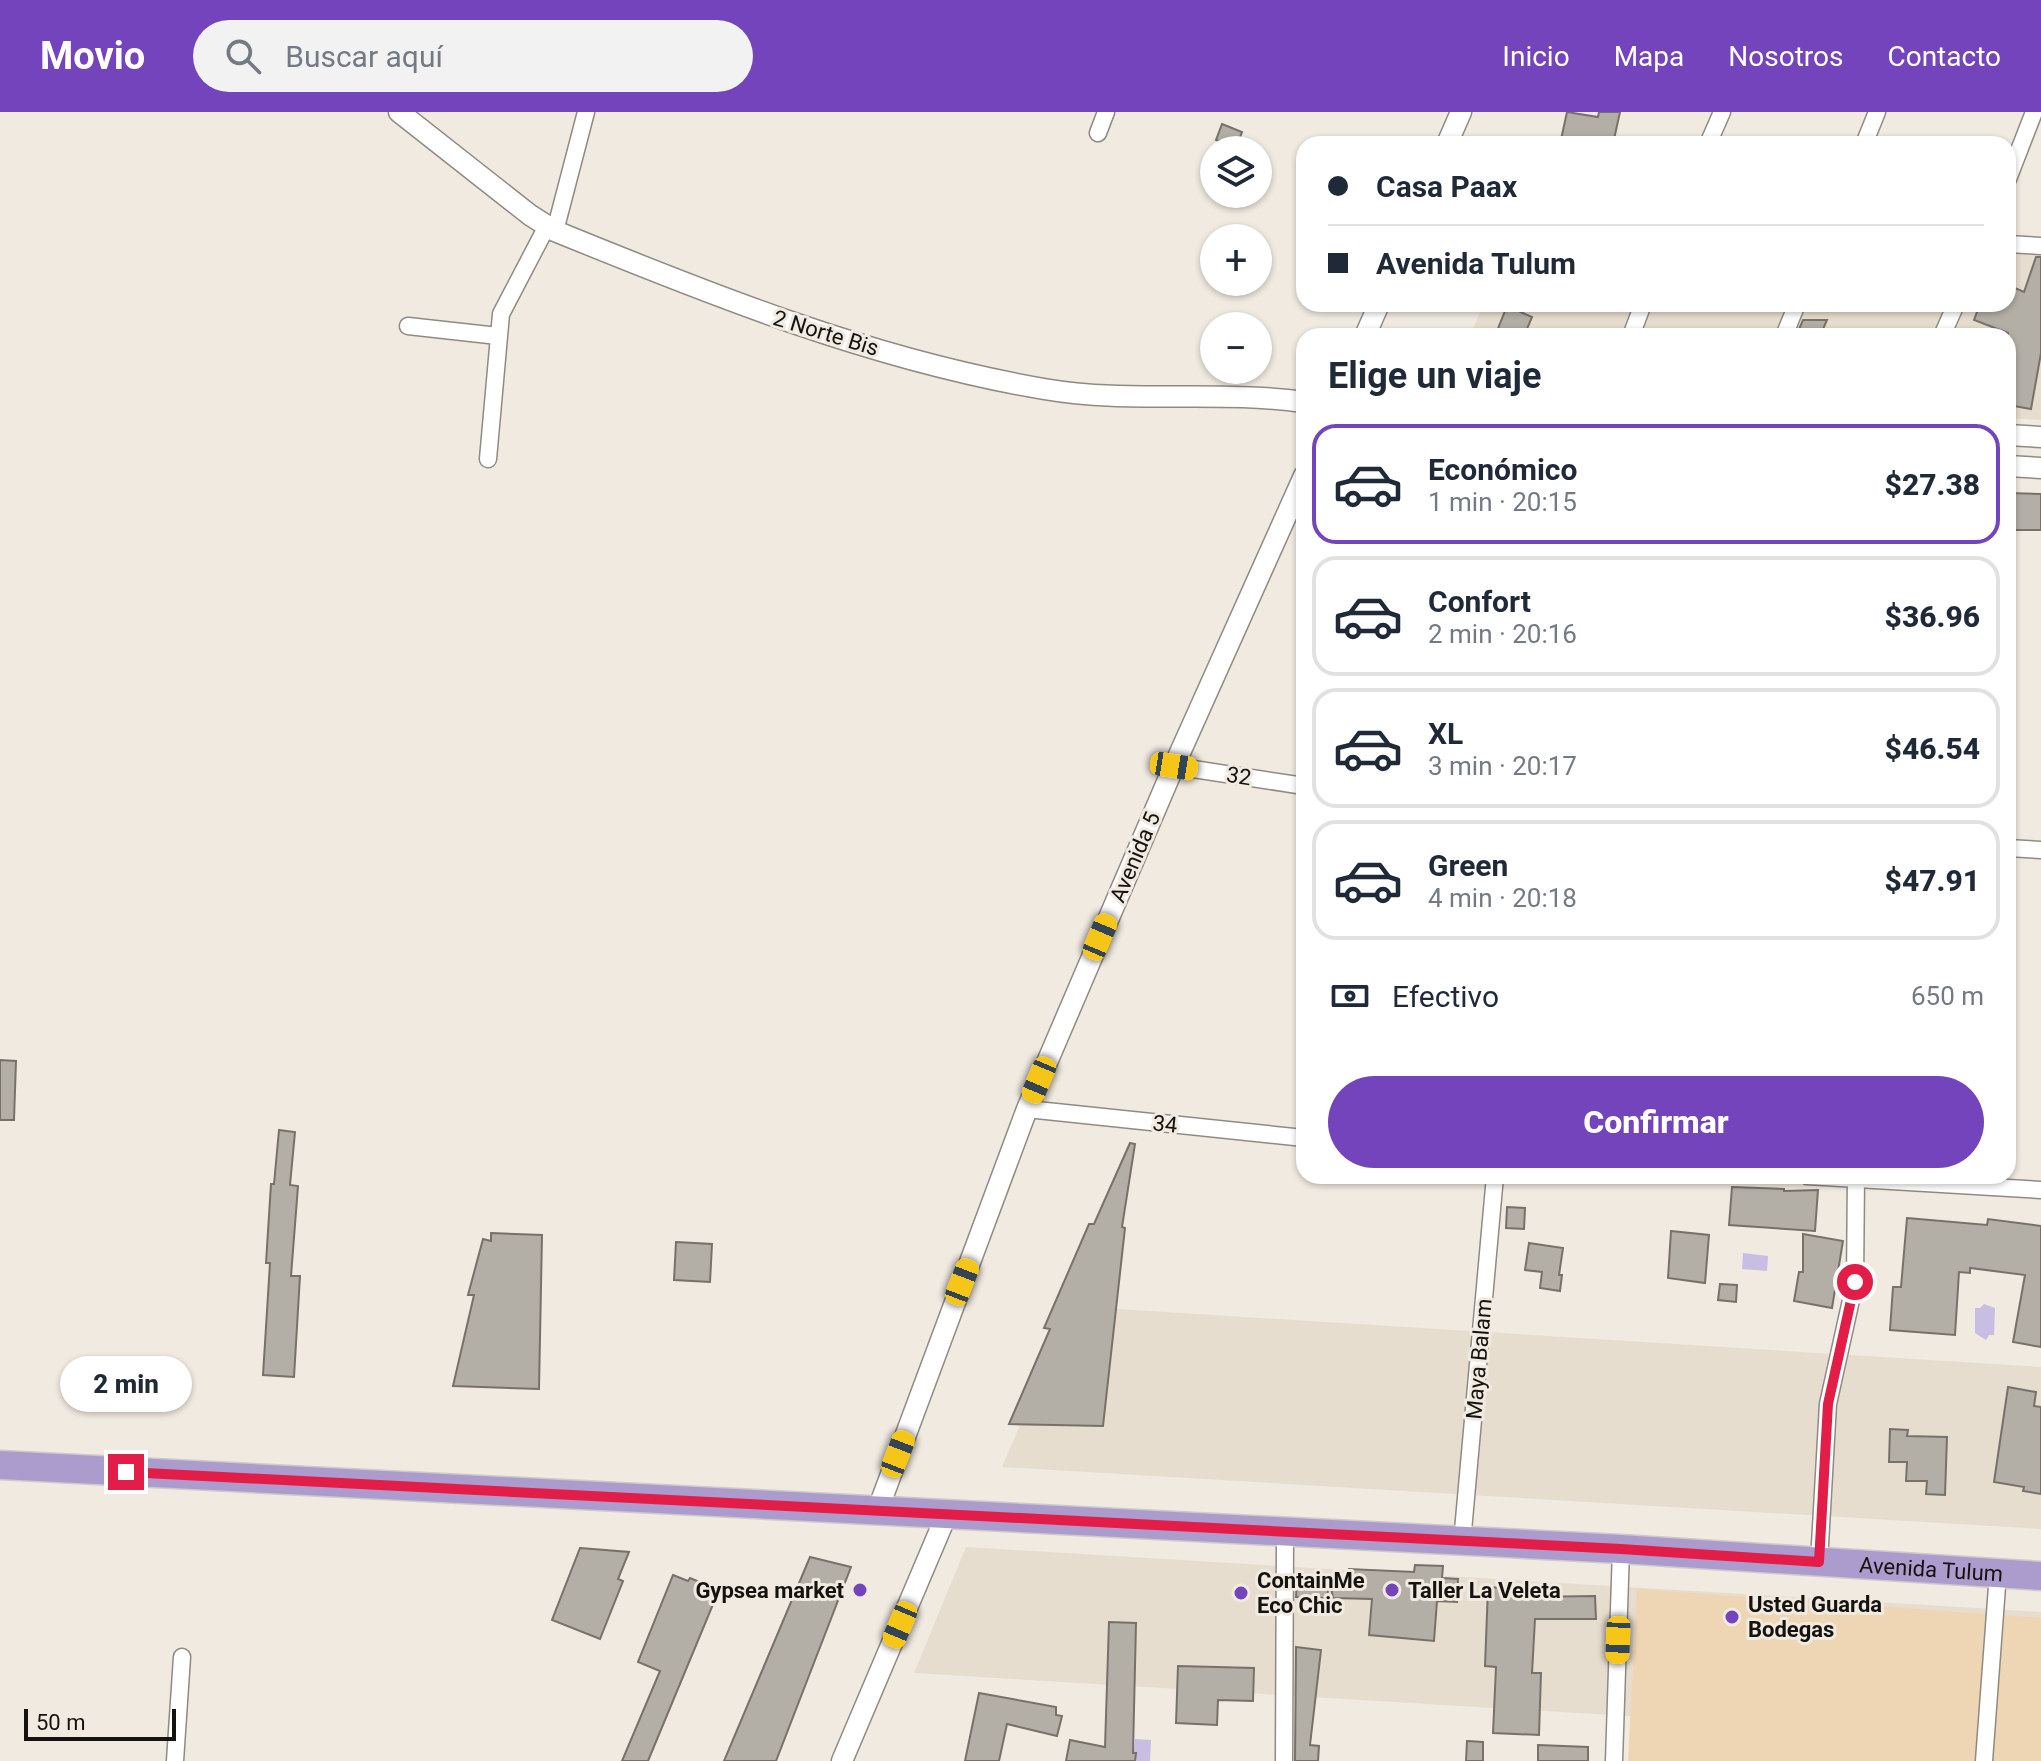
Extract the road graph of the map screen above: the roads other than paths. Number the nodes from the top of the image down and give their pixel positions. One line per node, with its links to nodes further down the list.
1 (399, 112): 13 (street, 2 Norte Bis)
2 (586, 112): 13 (street)
3 (1106, 112): 8 (street)
4 (1461, 112): 9 (street)
5 (1722, 112): 10 (street)
6 (1877, 112): 11 (street)
7 (2034, 112): 12 (street)
8 (1098, 133)
9 (1450, 136)
10 (1712, 136)
11 (1867, 136)
12 (2016, 158)
13 (551, 228): 17 (street); 18 (street, 2 Norte Bis)
14 (2016, 244): 15 (street)
15 (2041, 246)
16 (408, 326): 17 (street)
17 (498, 336): 21 (street)
18 (1296, 401)
19 (2016, 435): 20 (street)
20 (2041, 437)
21 (488, 459)
22 (2016, 466): 23 (street)
23 (2041, 468)
24 (1296, 494): 25 (street, Avenida 5)
25 (1174, 766): 26 (street, 32); 29 (street, Avenida 5)
26 (1296, 785)
27 (2016, 848): 28 (street)
28 (2041, 850)
29 (1027, 1109): 30 (street, 34); 36 (street, Avenida 5)
30 (1296, 1137)
31 (1494, 1184): 39 (street, Maya Balam)
32 (1856, 1184): 41 (street)
33 (1956, 1184): 34 (street)
34 (2041, 1190)
35 (0, 1465): 36 (highway, Avenida Tulum)
36 (877, 1512): 37 (highway, Avenida Tulum)
37 (946, 1516): 38 (highway, Avenida Tulum); 46 (street)
38 (1285, 1532): 39 (highway, Avenida Tulum); 47 (street)
39 (1462, 1542): 40 (highway, Avenida Tulum)
40 (1621, 1549): 41 (highway, Avenida Tulum); 48 (street)
41 (1819, 1562): 42 (highway, Avenida Tulum)
42 (1998, 1573): 43 (highway, Avenida Tulum); 49 (street)
43 (2041, 1576)
44 (182, 1657): 45 (street)
45 (175, 1761)
46 (842, 1761)
47 (1284, 1761)
48 (1614, 1761)
49 (1984, 1761)

